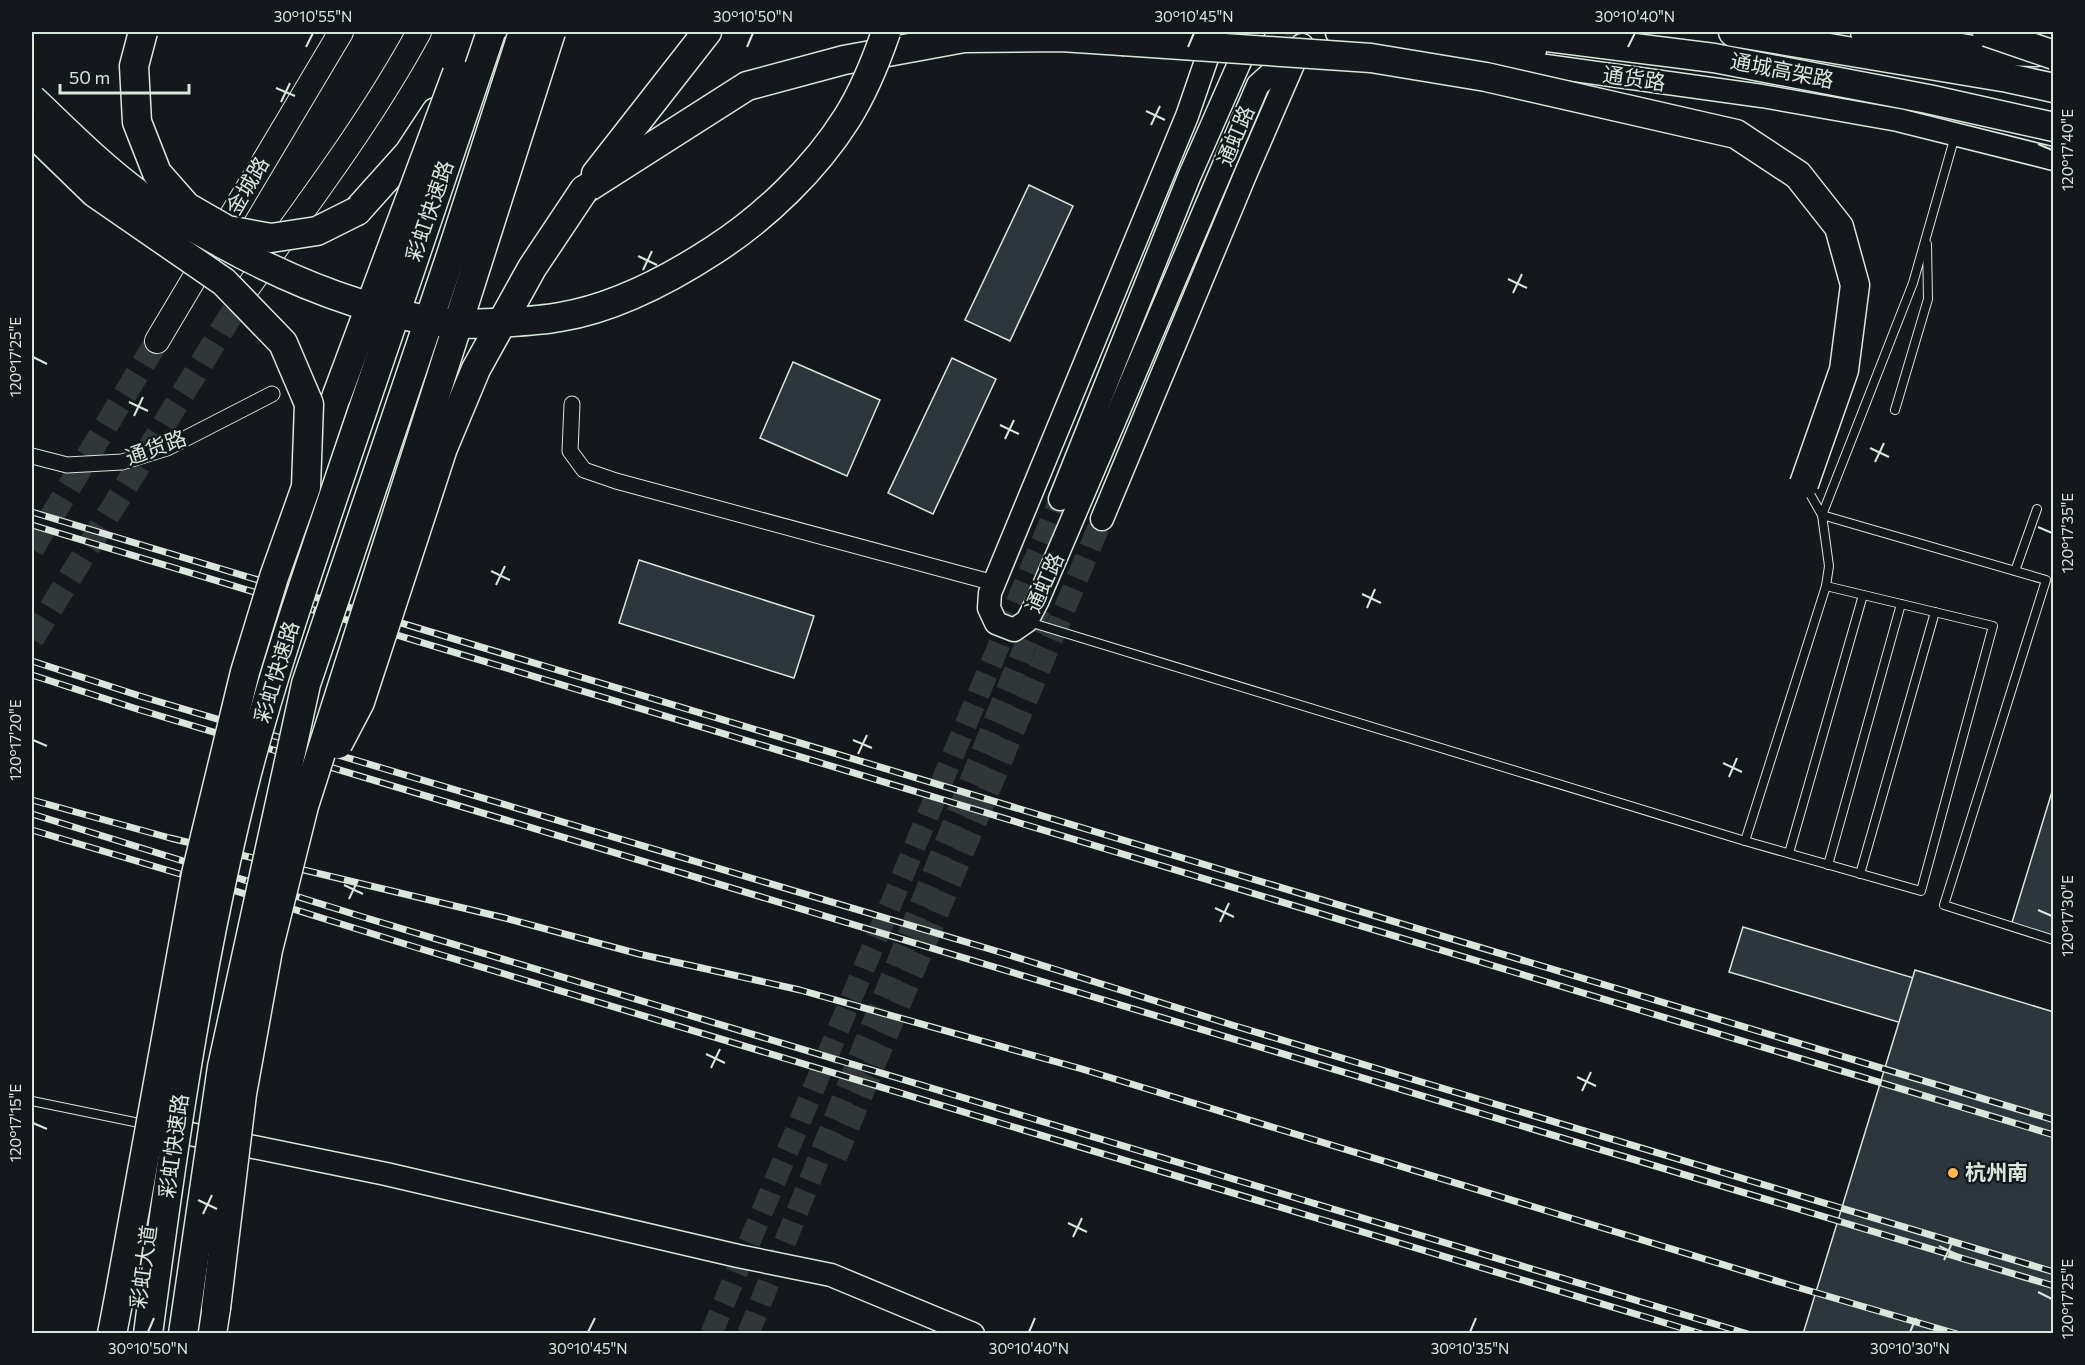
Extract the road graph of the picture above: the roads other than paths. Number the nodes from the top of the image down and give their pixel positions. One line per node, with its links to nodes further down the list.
1 (143, 32): 24 (highway, bridge)
2 (340, 32): 35 (main road, 金城路)
3 (419, 32): 34 (main road)
4 (471, 32): 24 (highway, bridge)
5 (491, 32): 65 (highway, 彩虹快速路, bridge)
6 (524, 32): 66 (highway, 彩虹快速路, bridge)
7 (551, 32): 53 (highway, bridge)
8 (707, 32): 32 (highway)
9 (886, 32): 26 (highway, bridge)
10 (1094, 32): 17 (highway)
11 (1340, 32): 22 (highway)
12 (1507, 32): 22 (highway, 通城高架路)
13 (1733, 32): 25 (highway, 通城高架路)
14 (1865, 32): 21 (highway)
15 (1987, 32): 20 (main road); 21 (highway, bridge)
16 (1217, 35): 18 (main road, 通货路); 27 (main road, 通虹路)
17 (1060, 37): 32 (highway); 40 (highway, bridge)
18 (1250, 38): 19 (main road, 通货路); 23 (main road, 通虹路)
19 (1305, 38): 30 (main road, 通货路); 45 (main road, 通虹路); 52 (main road, 通虹路)
20 (2054, 43)
21 (2054, 54)
22 (1714, 58): 28 (highway, 通城高架路)
23 (1238, 67): 27 (main road); 42 (main road, 通虹路)
24 (452, 88): 41 (highway, bridge)
25 (2054, 88)
26 (32, 99)
27 (1187, 116): 47 (main road, 通虹路)
28 (2054, 128)
29 (32, 132): 41 (highway, bridge)
30 (1955, 135): 31 (main road, 通货路); 33 (lane)
31 (2054, 159)
32 (584, 190): 53 (highway, bridge)
33 (1927, 234): 38 (lane); 44 (lane)
34 (249, 286)
35 (157, 341)
36 (272, 394): 39 (street, 通货路)
37 (572, 404): 47 (street)
38 (1895, 410)
39 (32, 456)
40 (1804, 484): 44 (lane)
41 (306, 487): 63 (highway, bridge)
42 (1060, 499)
43 (2037, 509): 46 (lane)
44 (1822, 515): 46 (lane); 48 (lane)
45 (1102, 519)
46 (2015, 571): 58 (lane)
47 (993, 583): 52 (main road, 通虹路)
48 (1826, 586): 49 (lane); 54 (lane)
49 (1863, 595): 50 (lane); 55 (lane)
50 (1901, 604): 51 (lane); 56 (lane)
51 (1935, 612): 57 (lane); 57 (lane)
52 (1027, 621): 54 (lane)
53 (304, 806): 62 (highway, bridge)
54 (1745, 841): 55 (lane)
55 (1789, 853): 56 (lane)
56 (1828, 865): 57 (lane)
57 (1860, 874)
58 (2054, 940)
59 (32, 1101): 60 (lane)
60 (166, 1129): 61 (main road); 64 (main road, 彩虹大道)
61 (232, 1142): 67 (main road); 68 (main road)
62 (214, 1325)
63 (113, 1334)
64 (135, 1334)
65 (148, 1334)
66 (183, 1334)
67 (196, 1334)
68 (973, 1334)

